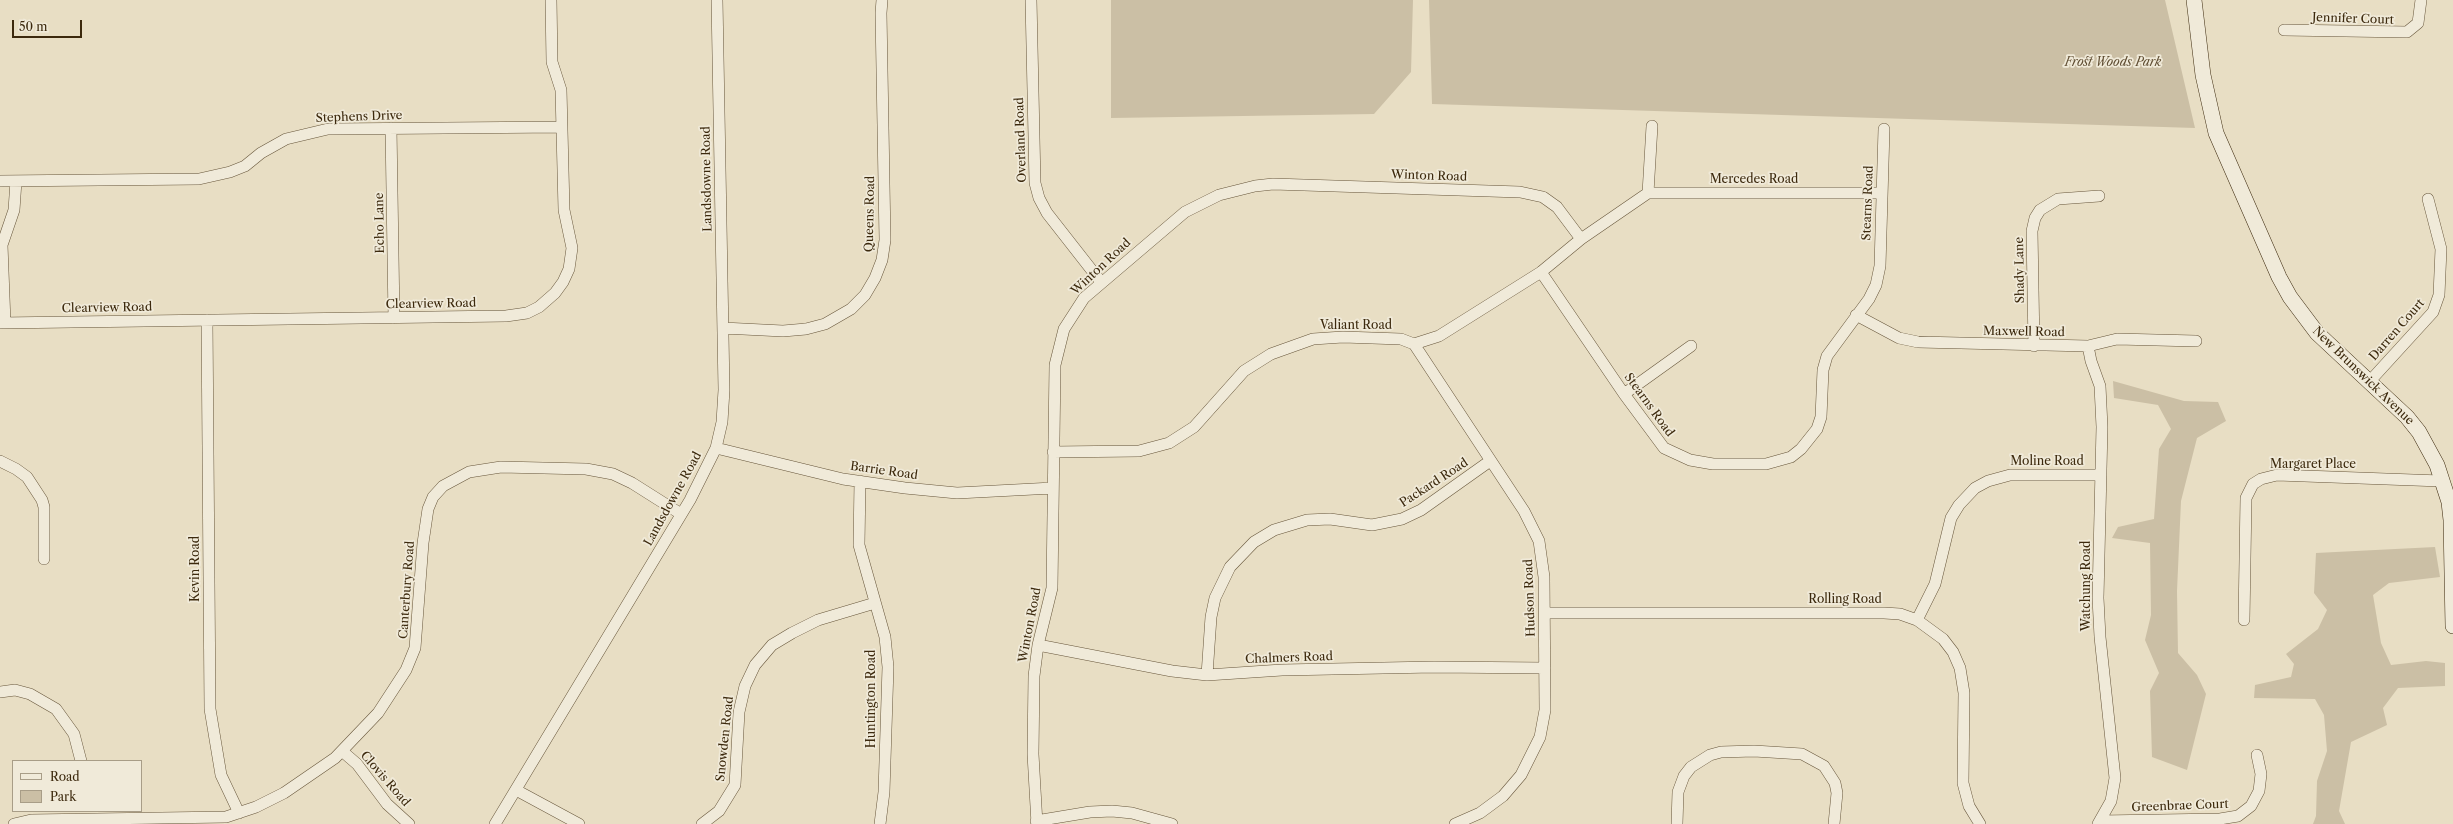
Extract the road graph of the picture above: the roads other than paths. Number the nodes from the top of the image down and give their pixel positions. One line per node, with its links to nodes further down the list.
1 (550, 0): 10 (street, Clearview Road)
2 (717, 0): 25 (street, Landsdowne Road)
3 (882, 0): 25 (street, Queens Road)
4 (1031, 0): 20 (street, Overland Road)
5 (2194, 0): 31 (street, New Brunswick Avenue)
6 (2421, 0): 7 (street, Jennifer Court)
7 (2284, 30)
8 (1652, 126): 14 (street)
9 (391, 128): 10 (street, Stephens Drive); 13 (street, Stephens Drive); 22 (street, Echo Lane)
10 (562, 128): 22 (street, Clearview Road)
11 (1884, 129): 15 (street, Stearns Road)
12 (0, 181): 13 (street, Stephens Drive)
13 (16, 181): 24 (street)
14 (1648, 193): 15 (street, Mercedes Road); 18 (street)
15 (1881, 193): 21 (street, Stearns Road)
16 (2100, 196): 29 (street, Shady Lane)
17 (2428, 199): 31 (street, Darren Court)
18 (1581, 239): 19 (street); 20 (street, Winton Road)
19 (1541, 272): 27 (street); 32 (street, Stearns Road)
20 (1101, 282): 34 (street, Winton Road)
21 (1856, 315): 29 (street, Maxwell Road); 32 (street, Stearns Road)
22 (394, 318): 23 (street, Clearview Road)
23 (207, 320): 24 (street, Clearview Road); 57 (street, Kevin Road)
24 (2, 323)
25 (723, 328): 33 (street, Landsdowne Road)
26 (2196, 341): 30 (street, Maxwell Road)
27 (1414, 344): 34 (street, Valiant Road); 36 (street, Hudson Road)
28 (1691, 346): 32 (street)
29 (2034, 346): 30 (street, Maxwell Road)
30 (2088, 346): 37 (street, Watchung Road)
31 (2370, 381): 39 (street, New Brunswick Avenue)
32 (1624, 394)
33 (716, 448): 38 (street, Barrie Road); 41 (street, Landsdowne Road)
34 (1054, 452): 40 (street, Winton Road)
35 (0, 461): 43 (street)
36 (1490, 461): 45 (street, Hudson Road); 51 (street, Packard Road)
37 (2101, 475): 46 (street, Moline Road); 60 (street, Watchung Road)
38 (860, 481): 40 (street, Barrie Road); 44 (street, Huntington Road)
39 (2441, 481): 42 (street, New Brunswick Avenue); 47 (street, Margaret Place)
40 (1053, 488): 49 (street, Winton Road)
41 (681, 514): 53 (street, Canterbury Road); 56 (street, Landsdowne Road)
42 (2452, 547): 48 (street, New Brunswick Avenue)
43 (44, 559)
44 (875, 603): 66 (street, Snowden Road); 67 (street, Huntington Road)
45 (1545, 613): 46 (street, Rolling Road); 50 (street, Hudson Road)
46 (1917, 620): 71 (street, Rolling Road)
47 (2244, 620)
48 (2453, 626)
49 (1038, 645): 51 (street, Chalmers Road); 59 (street, Winton Road)
50 (1545, 668): 51 (street, Chalmers Road); 61 (street, Hudson Road)
51 (1207, 675)
52 (0, 692): 55 (street)
53 (342, 752): 57 (street, Canterbury Road); 63 (street, Clovis Road)
54 (2257, 755): 60 (street, Greenbrae Court)
55 (81, 760)
56 (516, 790): 64 (street, Landsdowne Road); 65 (street)
57 (239, 812): 58 (street, Canterbury Road)
58 (79, 815): 62 (street, Canterbury Road)
59 (1036, 822): 68 (street)
60 (2100, 822)
61 (1461, 823)
62 (14, 824)
63 (409, 824)
64 (495, 824)
65 (578, 824)
66 (702, 824)
67 (880, 824)
68 (1172, 824)
69 (1677, 824): 70 (street)
70 (1834, 824)
71 (1980, 824)

